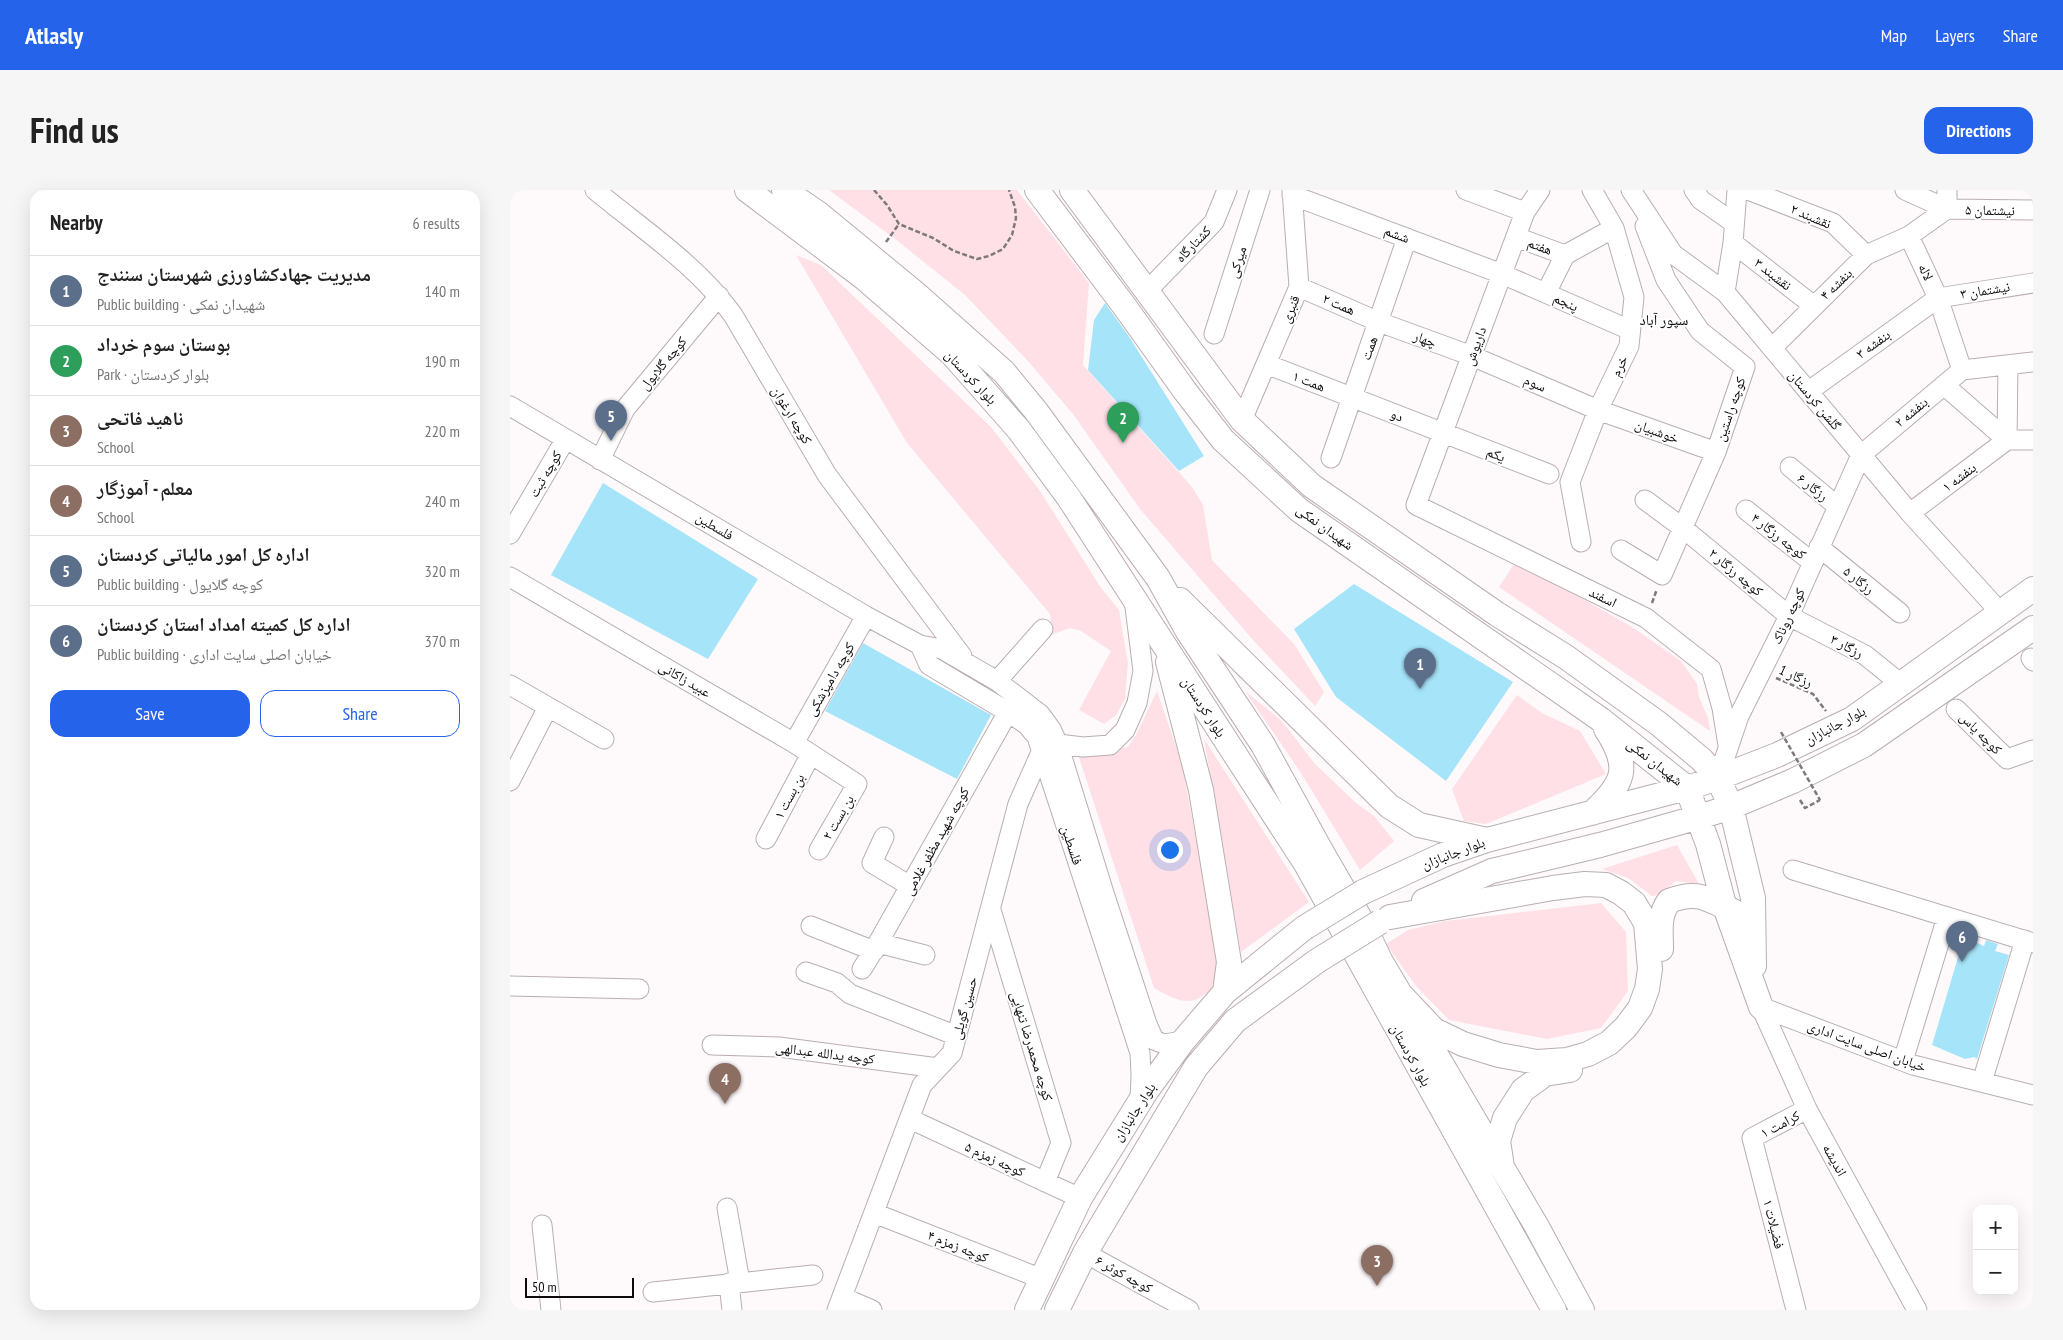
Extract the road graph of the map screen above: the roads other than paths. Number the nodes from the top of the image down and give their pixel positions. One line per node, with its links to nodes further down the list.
1 (595, 190): 35 (street, کوچه ارغوان)
2 (748, 190): 76 (main road, بلوار کردستان)
3 (784, 190): 74 (main road, بلوار کردستان)
4 (1037, 190): 93 (main road, شهیدان نمکی)
5 (1072, 190): 32 (main road, شهیدان نمکی)
6 (1227, 190): 32 (street, کشتارگاه)
7 (1260, 190): 40 (street, میرکی)
8 (1466, 190): 20 (street)
9 (1540, 190): 20 (street, داریوش)
10 (1592, 190): 22 (street, خرم)
11 (1694, 190): 21 (street)
12 (1737, 190): 21 (street)
13 (1748, 190): 28 (street, نقشبند ۲)
14 (1905, 190): 18 (street)
15 (1947, 190): 18 (street)
16 (1292, 192): 25 (street, ششم); 31 (street, قنبری)
17 (1632, 192): 33 (street, گلشن کردستان); 57 (street, کوچه راستین)
18 (1947, 209): 19 (street, نیشتمان ۵); 23 (street)
19 (2033, 210)
20 (1525, 212): 24 (street, داریوش)
21 (1734, 223): 26 (street)
22 (1614, 228): 27 (street); 39 (street, خرم)
23 (1909, 236): 28 (street, بنفشه ۴); 36 (street, لاله)
24 (1516, 237): 27 (street, هفتم); 29 (street, داریوش)
25 (1407, 238): 29 (street, ششم); 38 (street, همت)
26 (1732, 243): 33 (street); 37 (street, نقشبند ۳)
27 (1564, 255): 34 (street)
28 (1866, 255): 37 (street, بنفشه ۴)
29 (1502, 274): 34 (street, پنجم); 42 (street, داریوش)
30 (2033, 282): 36 (street, نیشتمان ۳)
31 (1299, 287): 38 (street, همت ۲); 44 (street, قنبری)
32 (1147, 291): 52 (main road, شهیدان نمکی)
33 (1725, 292): 41 (street, گلشن کردستان)
34 (1546, 293): 39 (street, پنجم)
35 (719, 296): 60 (street, کوچه گلایول); 85 (street, کوچه ارغوان)
36 (1938, 298): 46 (street, لاله); 48 (street, بنفشه ۳)
37 (1814, 306): 41 (street, بنفشه ۴)
38 (1379, 322): 42 (street, چهار); 49 (street, همت)
39 (1630, 330): 51 (street, خرم)
40 (1214, 334)
41 (1772, 348): 48 (street, گلشن کردستان)
42 (1472, 356): 51 (street, سوم); 53 (street, داریوش)
43 (2033, 362): 45 (street)
44 (1266, 364): 49 (street, همت ۱); 52 (street, قنبری)
45 (2008, 365): 46 (street); 55 (street)
46 (1962, 370): 47 (street, بنفشه ۲)
47 (1944, 384): 55 (street); 58 (street, بنفشه ۲)
48 (1809, 391): 58 (street, گلشن کردستان)
49 (1352, 397): 53 (street, دو); 59 (street, همت)
50 (510, 406): 54 (street, فلسطین)
51 (1598, 410): 57 (street, خوشبیان); 70 (street, خرم)
52 (1242, 420): 100 (main road, شهیدان نمکی)
53 (1443, 434): 62 (street, یکم); 64 (street, داریوش)
54 (565, 440): 60 (street, فلسطین); 69 (street, کوچه ثبت)
55 (2007, 440): 56 (street); 67 (street, بنفشه ۱)
56 (2033, 440)
57 (1716, 452): 68 (street, کوچه راستین)
58 (1861, 455): 65 (street, کوچه روناک); 67 (street, گلشن کردستان)
59 (1331, 458)
60 (600, 460): 79 (street, فلسطین)
61 (1790, 467): 65 (street, رزگار ۶)
62 (1549, 474)
63 (1645, 500): 68 (street)
64 (1416, 505): 96 (street, اسفند)
65 (1837, 506): 72 (street, کوچه روناک)
66 (1746, 510): 72 (street, کوچه رزگار ۴)
67 (1910, 513): 77 (street, گلشن کردستان)
68 (1683, 528): 71 (street, کوچه راستین); 80 (street, کوچه رزگار ۲)
69 (510, 534)
70 (1581, 542)
71 (1621, 550)
72 (1815, 554): 78 (street, رزگار ۵); 80 (street, کوچه روناک)
73 (510, 577): 95 (street, عبید زاکانی)
74 (1158, 578): 109 (main road); 127 (main road, بلوار کردستان)
75 (2033, 589): 77 (main road, بلوار جانبازان)
76 (1133, 594): 84 (main road, بلوار کردستان); 86 (street)
77 (2000, 612): 88 (main road, بلوار جانبازان)
78 (1900, 613)
79 (866, 616): 83 (street, فلسطین); 95 (street, کوچه دامپزشکی)
80 (1789, 616): 88 (street, رزگار ۳); 96 (street, کوچه روناک)
81 (2033, 628): 104 (main road, بلوار جانبازان)
82 (1043, 629): 87 (street)
83 (920, 644): 85 (street, فلسطین); 92 (street, فلسطین)
84 (1163, 644): 86 (street); 126 (main road); 147 (main road, بلوار کردستان)
85 (966, 662): 87 (street, فلسطین)
86 (1143, 671): 97 (street)
87 (997, 681): 97 (street, فلسطین)
88 (1901, 684): 100 (main road, بلوار جانبازان)
89 (510, 685): 90 (street)
90 (548, 707): 94 (street); 101 (street)
91 (1956, 709): 98 (street, کوچه یاس)
92 (1008, 712): 97 (street, فلسطین); 112 (street, کوچه شهید مظفر غلامی)
93 (1600, 719): 103 (main road, شهیدان نمکی); 105 (main road)
94 (604, 739)
95 (794, 743): 99 (street, عبید زاکانی)
96 (1728, 745): 100 (street, کوچه روناک)
97 (1050, 747): 114 (street, حسین گویلی); 130 (street, فلسطین); 136 (street, فلسطین)
98 (2033, 750)
99 (811, 754): 102 (street, عبید زاکانی); 108 (street, بن بست ۱)
100 (1718, 778): 103 (main road, بلوار جانبازان); 104 (main road, اندیشه)
101 (510, 781)
102 (857, 784): 110 (street, بن بست ۲)
103 (1687, 788): 105 (main road, بلوار جانبازان); 106 (main road, اندیشه)
104 (1731, 807): 106 (main road, بلوار جانبازان); 113 (main road, اندیشه)
105 (1592, 814): 109 (main road, بلوار جانبازان)
106 (1699, 817): 115 (main road, اندیشه); 117 (main road, بلوار جانبازان)
107 (884, 837): 112 (street)
108 (766, 839)
109 (1487, 840): 126 (main road, بلوار جانبازان, bridge)
110 (819, 850)
111 (1793, 870): 116 (street)
112 (910, 886): 120 (street, کوچه شهید مظفر غلامی)
113 (1752, 898): 115 (main road); 128 (main road, اندیشه)
114 (990, 908): 129 (street, حسین گویلی); 141 (street, کوچه محمدرضا تنهایی)
115 (1726, 908): 128 (main road, اندیشه); 140 (main road)
116 (1947, 917): 119 (street); 132 (street)
117 (1385, 919): 127 (main road, بلوار کردستان); 148 (main road, بلوار جانبازان, bridge)
118 (811, 926): 120 (street)
119 (2029, 942): 134 (street)
120 (876, 947): 121 (street); 122 (street, کوچه شهید مظفر غلامی)
121 (925, 955)
122 (862, 969)
123 (806, 972): 129 (street)
124 (510, 986): 125 (street)
125 (639, 989)
126 (1225, 992): 130 (main road, بلوار جانبازان)
127 (1400, 994): 140 (main road, بلوار کردستان)
128 (1761, 1007): 132 (street, خیابان اصلی سایت اداری); 137 (street, اندیشه)
129 (957, 1036): 133 (street, حسین گویلی)
130 (1183, 1041): 136 (main road, بلوار جانبازان)
131 (712, 1045): 133 (street, کوچه یدالله عبدالهی)
132 (1902, 1061): 134 (street, خیابان اصلی سایت اداری)
133 (938, 1068): 138 (street, حسین گویلی)
134 (1982, 1082): 135 (street, خیابان اصلی سایت اداری)
135 (2033, 1095)
136 (1140, 1101): 142 (main road, بلوار جانبازان)
137 (1807, 1110): 139 (street, کرامت ۱); 163 (street, اندیشه)
138 (910, 1119): 141 (street, کوچه زمزم ۵); 144 (street, حسین گویلی)
139 (1752, 1138): 162 (street, فضیلات ۱)
140 (1502, 1167): 146 (main road, بلوار کردستان)
141 (1045, 1182): 142 (street, کوچه زمزم ۵)
142 (1080, 1198): 150 (main road, بلوار جانبازان)
143 (727, 1208): 151 (street)
144 (874, 1213): 150 (street, کوچه زمزم ۴); 153 (street, حسین گویلی)
145 (542, 1225): 154 (street)
146 (1536, 1225): 147 (main road); 161 (main road, بلوار کردستان)
147 (1513, 1237): 160 (main road, بلوار کردستان)
148 (1085, 1253): 158 (main road, بلوار جانبازان); 159 (street, کوچه کوثر ۶)
149 (813, 1274): 151 (street)
150 (1042, 1279): 157 (main road, بلوار جانبازان)
151 (735, 1283): 152 (street); 155 (street)
152 (653, 1292)
153 (840, 1303): 156 (street)
154 (551, 1310)
155 (732, 1310)
156 (872, 1310)
157 (1028, 1310)
158 (1057, 1310)
159 (1189, 1310)
160 (1554, 1310)
161 (1582, 1310)
162 (1796, 1310)
163 (1917, 1310)

